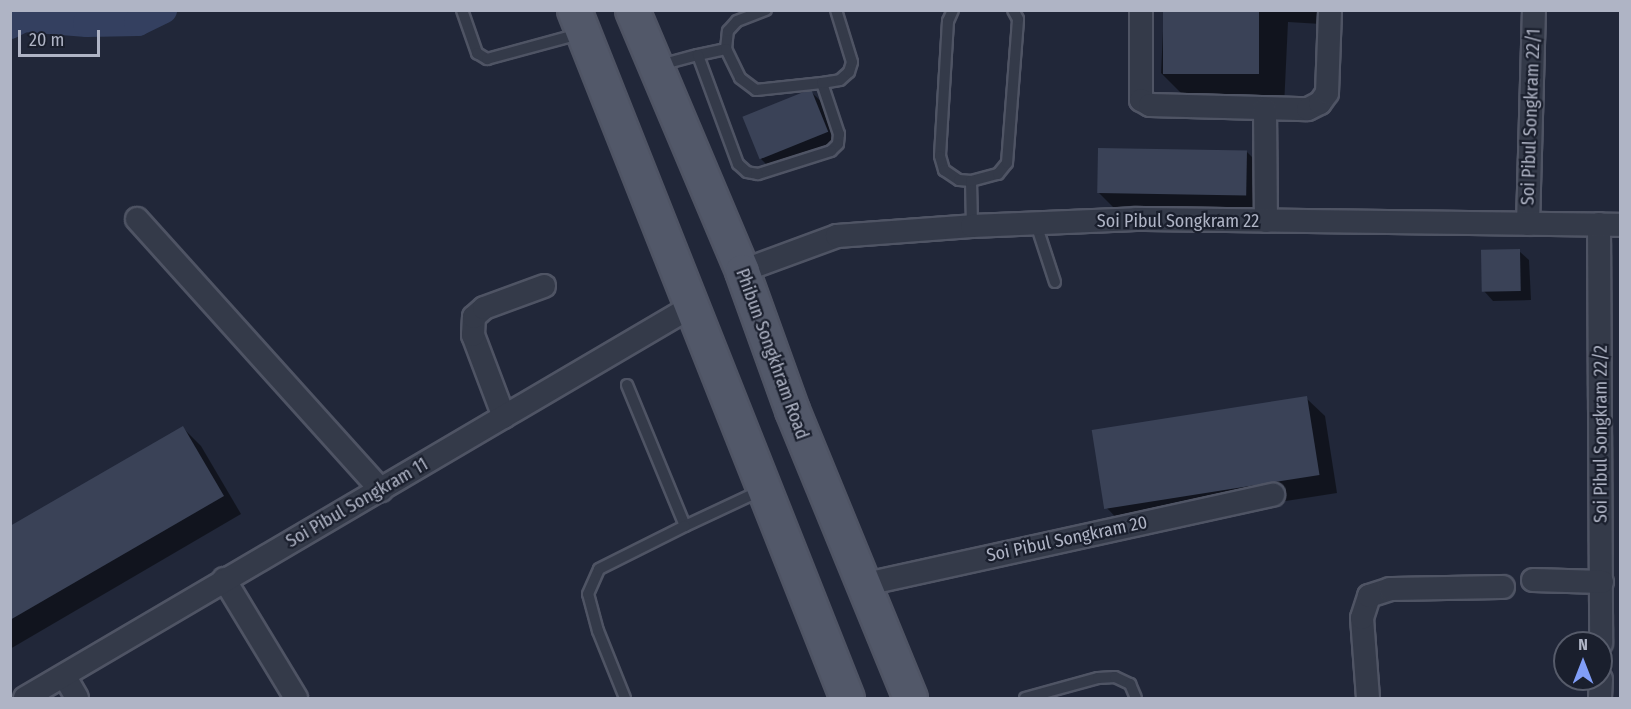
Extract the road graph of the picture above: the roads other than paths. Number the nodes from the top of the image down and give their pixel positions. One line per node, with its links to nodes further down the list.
1 (462, 10): 10 (lane)
2 (632, 10): 13 (main road, Phibun Songkhram Road)
3 (765, 10): 11 (lane)
4 (836, 10): 14 (lane)
5 (953, 10): 16 (lane)
6 (1013, 10): 16 (lane)
7 (1141, 10): 15 (street)
8 (1330, 10): 15 (street)
9 (1534, 10): 20 (street, Soi Pibul Songkram 22/1)
10 (578, 22): 26 (main road)
11 (726, 49): 12 (lane); 14 (lane)
12 (698, 55): 13 (lane); 14 (lane)
13 (654, 66): 23 (main road, Phibun Songkhram Road)
14 (822, 82)
15 (1265, 109): 18 (street)
16 (971, 181): 22 (lane)
17 (137, 219): 29 (street)
18 (1266, 221): 19 (street, Soi Pibul Songkram 22); 20 (street, Soi Pibul Songkram 22)
19 (1036, 224): 22 (street, Soi Pibul Songkram 22); 24 (lane)
20 (1528, 224): 21 (street, Soi Pibul Songkram 22)
21 (1610, 225): 35 (street, Soi Pibul Songkram 22/2)
22 (972, 226): 23 (street, Soi Pibul Songkram 22)
23 (742, 271): 36 (main road, Phibun Songkhram Road)
24 (1055, 282)
25 (544, 286): 28 (street)
26 (689, 308): 28 (street, Soi Pibul Songkram 11); 30 (main road)
27 (627, 385): 32 (lane)
28 (504, 417): 29 (street, Soi Pibul Songkram 11)
29 (381, 490): 33 (street, Soi Pibul Songkram 11)
30 (762, 490): 32 (lane); 44 (main road)
31 (1273, 495): 36 (street, Soi Pibul Songkram 20)
32 (685, 526): 43 (lane)
33 (225, 579): 39 (street, Soi Pibul Songkram 11); 42 (street)
34 (1533, 580): 35 (street)
35 (1602, 582): 38 (street, Soi Pibul Songkram 22/2)
36 (862, 585): 45 (main road, Phibun Songkhram Road)
37 (1503, 587): 48 (street)
38 (1601, 631)
39 (65, 677): 40 (street, Soi Pibul Songkram 11); 41 (street)
40 (25, 699)
41 (77, 699)
42 (296, 699)
43 (625, 699)
44 (846, 699)
45 (910, 699)
46 (1025, 699): 47 (lane)
47 (1136, 699)
48 (1368, 699)

